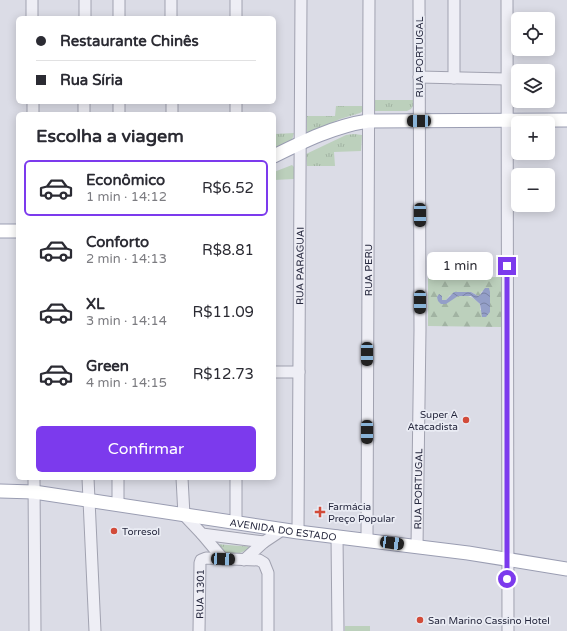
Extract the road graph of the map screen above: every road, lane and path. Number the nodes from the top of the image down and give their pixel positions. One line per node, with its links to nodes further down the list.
1 (32, 0): 11 (street)
2 (85, 0): 12 (street)
3 (119, 0): 13 (street)
4 (171, 0): 14 (street)
5 (236, 0): 15 (street)
6 (301, 0): 23 (street, RUA PARAGUAI)
7 (369, 0): 20 (street, RUA PERU)
8 (419, 0): 16 (street, RUA PORTUGAL)
9 (454, 0): 17 (street)
10 (507, 0): 18 (street)
11 (32, 16)
12 (85, 16)
13 (119, 16)
14 (171, 16)
15 (236, 16)
16 (419, 78): 17 (street); 21 (street, RUA PORTUGAL)
17 (454, 78): 18 (street)
18 (507, 79): 22 (street)
19 (567, 120): 22 (main road)
20 (368, 121): 21 (main road); 23 (main road); 44 (street, RUA PERU)
21 (419, 121): 22 (main road); 46 (street, RUA PORTUGAL)
22 (507, 121): 49 (street)
23 (300, 143): 24 (main road); 28 (street, RUA PARAGUAI)
24 (276, 155)
25 (0, 231): 26 (main road)
26 (16, 231)
27 (276, 372): 28 (street)
28 (299, 372): 41 (street, RUA PARAGUAI)
29 (34, 480): 35 (street)
30 (88, 480): 36 (street)
31 (118, 480): 37 (street)
32 (182, 480): 38 (street)
33 (236, 480): 39 (street)
34 (0, 491): 35 (main road, AVENIDA DO ESTADO)
35 (34, 492): 36 (main road, AVENIDA DO ESTADO); 51 (street)
36 (88, 500): 37 (main road, AVENIDA DO ESTADO); 52 (street)
37 (118, 505): 38 (main road, AVENIDA DO ESTADO)
38 (184, 515): 39 (main road, AVENIDA DO ESTADO); 42 (street)
39 (236, 523): 40 (main road, AVENIDA DO ESTADO)
40 (282, 530): 41 (main road, AVENIDA DO ESTADO); 45 (street)
41 (298, 532): 43 (main road, AVENIDA DO ESTADO)
42 (202, 534): 45 (street); 47 (street)
43 (338, 536): 44 (main road, AVENIDA DO ESTADO); 55 (street)
44 (367, 540): 46 (main road, AVENIDA DO ESTADO)
45 (264, 542): 48 (street)
46 (417, 546): 49 (main road, AVENIDA DO ESTADO)
47 (223, 559): 48 (street, RUA 1301); 53 (street, RUA 1301)
48 (244, 560): 54 (street, RUA 1301)
49 (507, 563): 50 (main road, AVENIDA DO ESTADO); 56 (street)
50 (567, 569)
51 (35, 631)
52 (95, 631)
53 (199, 631)
54 (268, 631)
55 (338, 631)
56 (508, 631)

